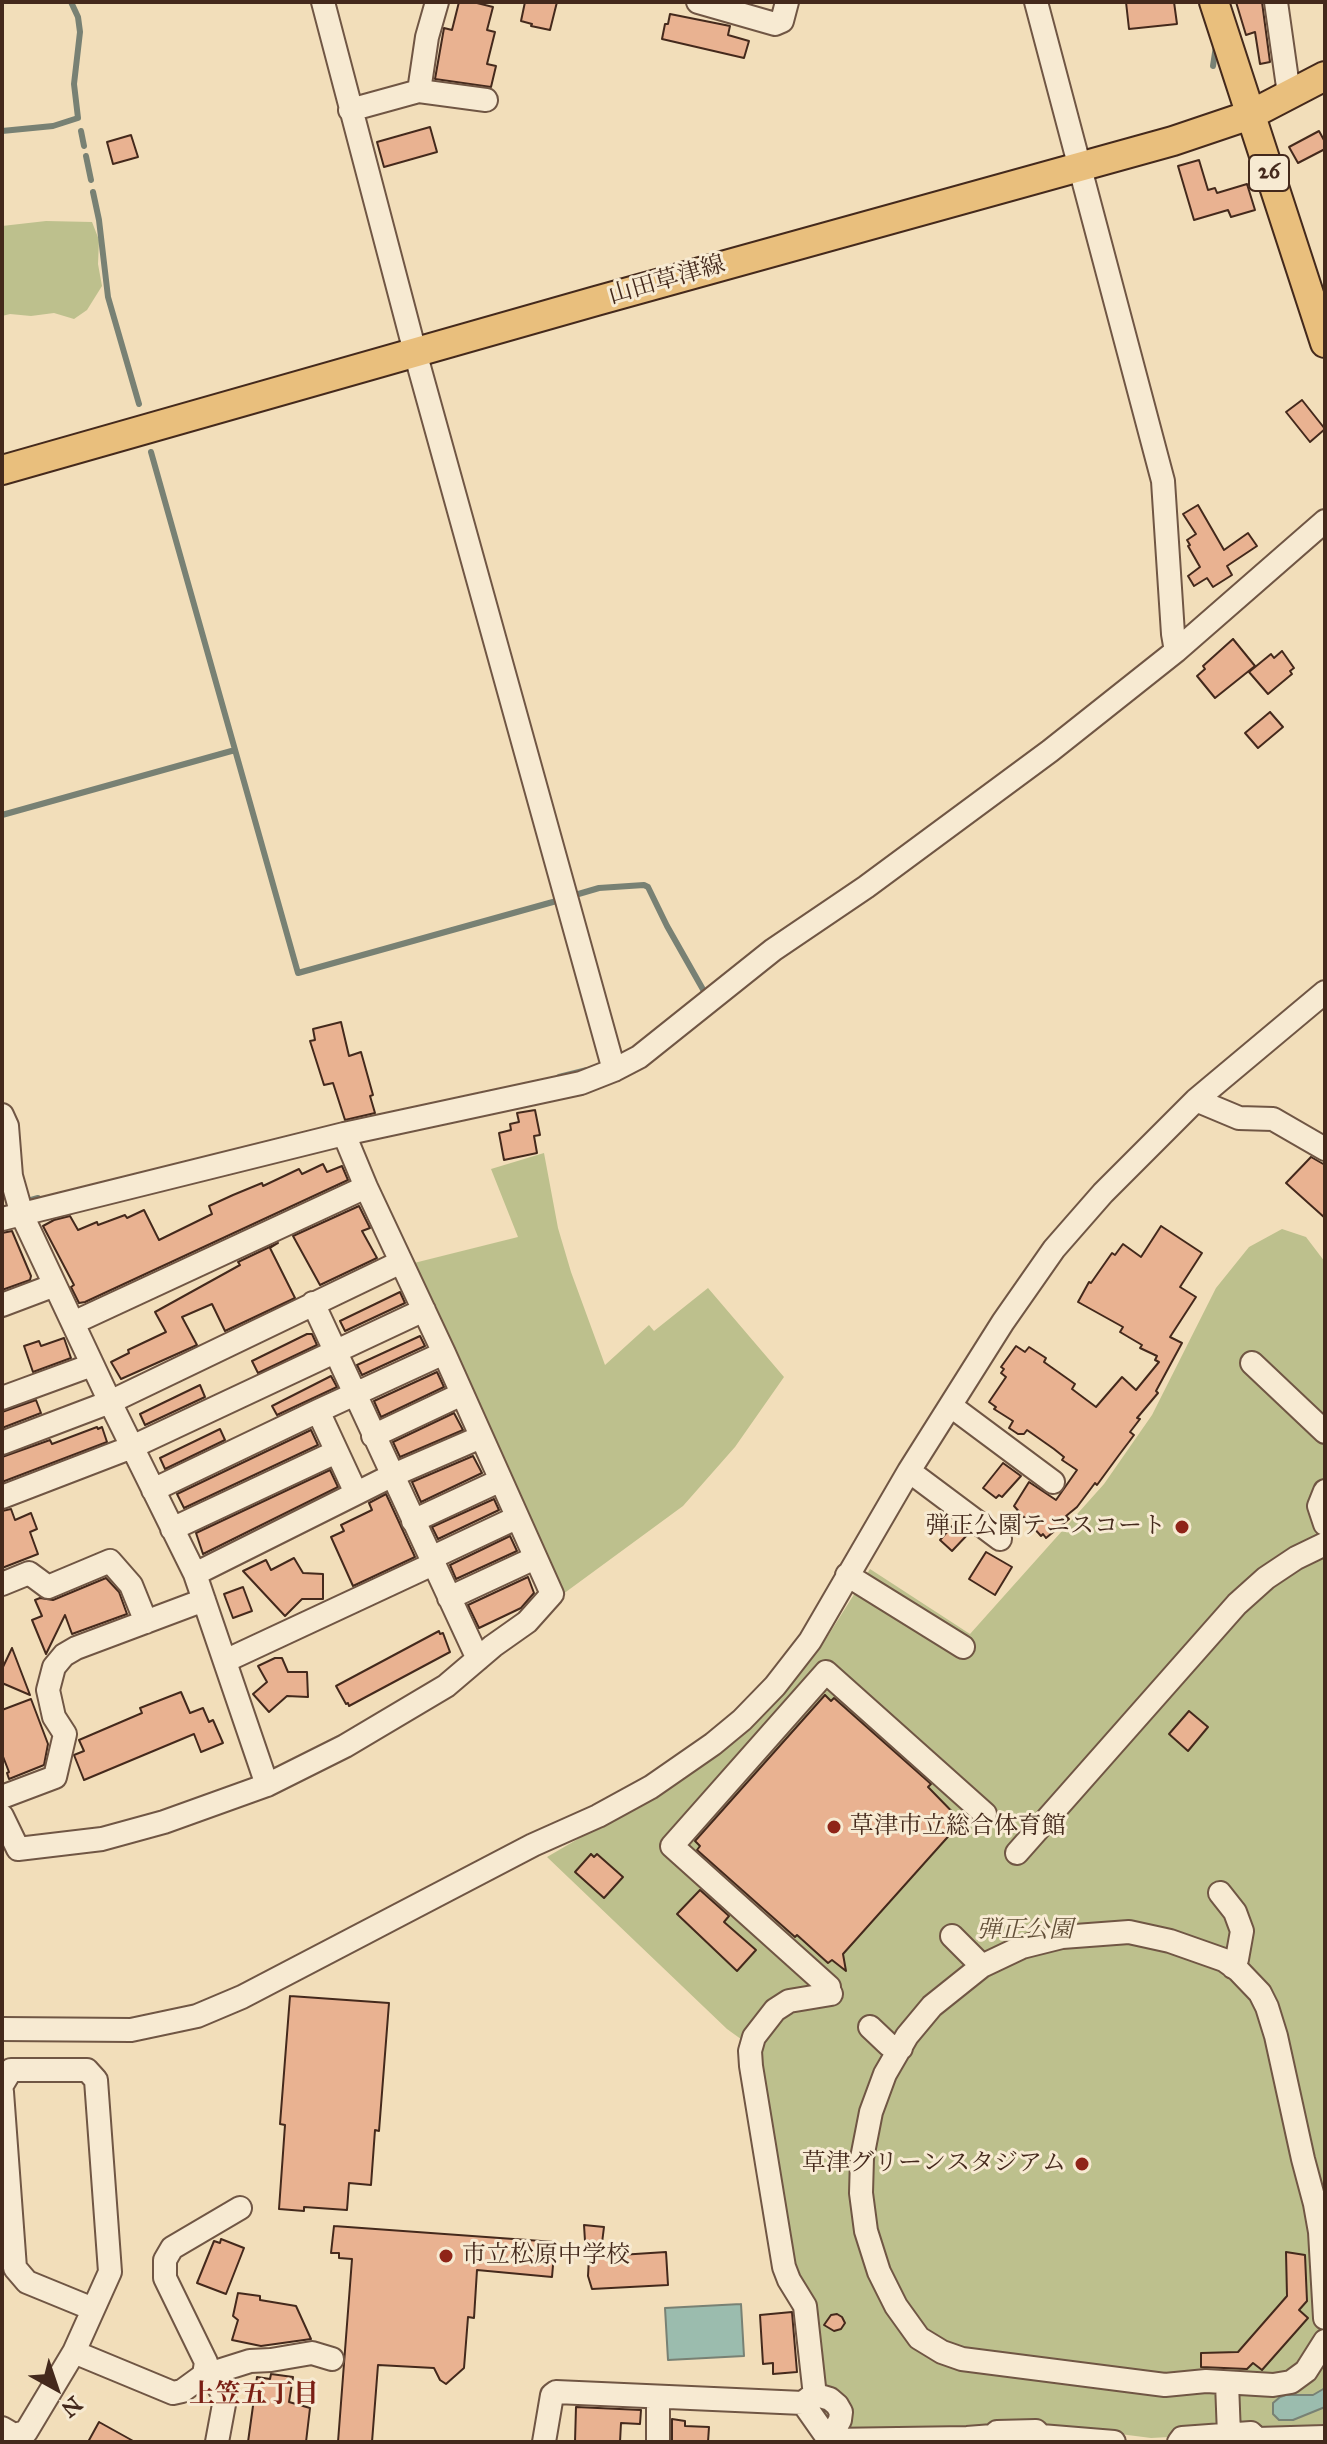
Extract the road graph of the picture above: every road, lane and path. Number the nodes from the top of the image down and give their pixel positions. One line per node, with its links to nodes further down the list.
1 (323, 2): 12 (street)
2 (437, 2): 9 (street)
3 (698, 2): 4 (street)
4 (787, 2)
5 (1036, 2): 14 (street)
6 (1214, 2): 13 (main road, 26)
7 (1276, 2): 10 (street)
8 (1325, 76): 10 (main road, 山田草津線)
9 (419, 91): 11 (street); 12 (street)
10 (1289, 94): 13 (main road, 山田草津線)
11 (486, 100)
12 (350, 110): 16 (street)
13 (1250, 115): 14 (main road, 山田草津線); 15 (main road, 26)
14 (1079, 166): 16 (main road, 山田草津線); 19 (street)
15 (1325, 343)
16 (415, 352): 17 (main road, 山田草津線); 21 (street)
17 (2, 470)
18 (1325, 521): 19 (street)
19 (1176, 651): 21 (street)
20 (1325, 992): 22 (street)
21 (614, 1070): 24 (street)
22 (1196, 1100): 25 (street); 42 (street)
23 (2, 1115): 27 (street)
24 (344, 1134): 26 (street); 27 (street)
25 (1325, 1149)
26 (366, 1187): 28 (street); 33 (street)
27 (12, 1217): 29 (street)
28 (401, 1262): 30 (street); 32 (street)
29 (55, 1285): 31 (street); 33 (street)
30 (313, 1303): 34 (street); 41 (street)
31 (2, 1305)
32 (424, 1310): 34 (street); 35 (street)
33 (73, 1323): 37 (street)
34 (335, 1350): 39 (street); 48 (street)
35 (444, 1353): 38 (street); 39 (street)
36 (1252, 1363): 44 (street)
37 (92, 1365): 40 (street); 41 (street)
38 (462, 1394): 45 (street); 46 (street)
39 (354, 1395): 43 (street); 45 (street)
40 (2, 1398)
41 (110, 1402): 47 (street); 48 (street)
42 (951, 1406): 50 (street); 53 (street)
43 (318, 1411): 49 (street); 54 (street)
44 (1325, 1432)
45 (373, 1436): 51 (street)
46 (481, 1437): 51 (street); 52 (street)
47 (2, 1443)
48 (132, 1447): 54 (street); 57 (street)
49 (336, 1452): 56 (street); 61 (street)
50 (909, 1471): 62 (street); 67 (street)
51 (391, 1476): 56 (street); 59 (street)
52 (499, 1481): 58 (street); 59 (street)
53 (1053, 1482)
54 (153, 1490): 61 (street)
55 (1325, 1491): 60 (street)
56 (356, 1493): 66 (street)
57 (2, 1497)
58 (516, 1518): 64 (street); 65 (street)
59 (413, 1521): 65 (street)
60 (1325, 1524)
61 (172, 1529): 66 (street)
62 (1000, 1539)
63 (1325, 1544): 79 (street)
64 (535, 1558): 69 (street); 73 (street)
65 (432, 1561): 69 (street); 74 (street)
66 (195, 1574): 70 (street)
67 (847, 1575): 72 (street); 85 (street)
68 (2, 1584): 71 (street)
69 (449, 1598): 73 (street)
70 (204, 1600): 71 (street); 74 (street)
71 (146, 1622): 76 (street)
72 (963, 1647)
73 (478, 1659): 75 (street)
74 (225, 1661): 75 (street)
75 (267, 1785): 78 (street)
76 (2, 1797)
77 (985, 1814): 98 (street)
78 (2, 1816)
79 (1017, 1853)
80 (1220, 1893): 83 (street)
81 (952, 1936): 82 (street)
82 (982, 1966): 83 (street); 86 (street)
83 (1233, 1967): 91 (street)
84 (870, 2027): 86 (street)
85 (2, 2029)
86 (901, 2048): 96 (street)
87 (2, 2085): 90 (street)
88 (2, 2092): 90 (street)
89 (240, 2208): 95 (street)
90 (93, 2309): 93 (street)
91 (1325, 2318)
92 (1325, 2341): 96 (street)
93 (74, 2352): 95 (street); 99 (street)
94 (332, 2359): 95 (street)
95 (210, 2375): 102 (street)
96 (1227, 2383): 100 (street)
97 (658, 2398): 98 (street); 103 (street); 104 (street)
98 (809, 2400): 105 (street)
99 (2, 2428)
100 (1229, 2435): 101 (street); 106 (street)
101 (1324, 2439)
102 (217, 2442)
103 (544, 2442)
104 (658, 2442)
105 (1114, 2442)
106 (1179, 2442)

